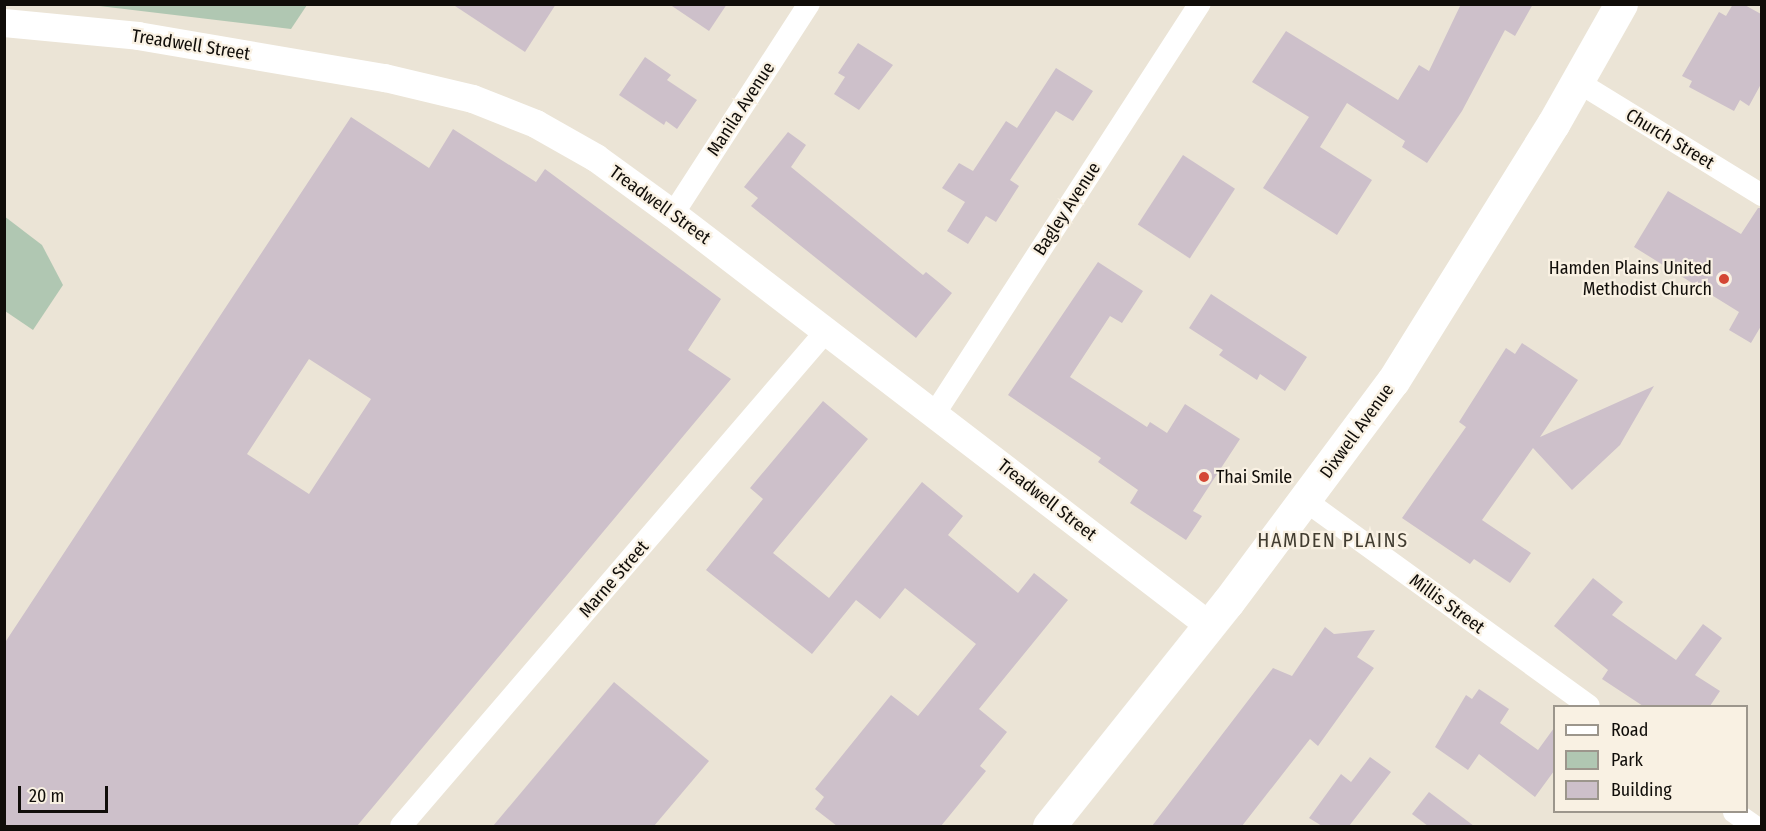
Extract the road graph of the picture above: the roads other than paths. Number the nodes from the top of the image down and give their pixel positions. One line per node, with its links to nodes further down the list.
1 (809, 4): 7 (street, Manila Avenue)
2 (1200, 4): 9 (street, Bagley Avenue)
3 (1621, 4): 5 (main road, Dixwell Avenue)
4 (4, 23): 7 (street, Treadwell Street)
5 (1578, 82): 6 (street, Church Street); 10 (main road, Dixwell Avenue)
6 (1761, 195)
7 (673, 214): 8 (street, Treadwell Street)
8 (827, 330): 9 (street, Treadwell Street); 15 (street, Marne Street)
9 (935, 413): 11 (street, Treadwell Street)
10 (1306, 501): 11 (main road, Dixwell Avenue); 12 (street, Millis Street)
11 (1210, 626): 14 (main road, Dixwell Avenue)
12 (1588, 705)
13 (1735, 813): 16 (street)
14 (1061, 823)
15 (401, 826)
16 (1754, 826)

